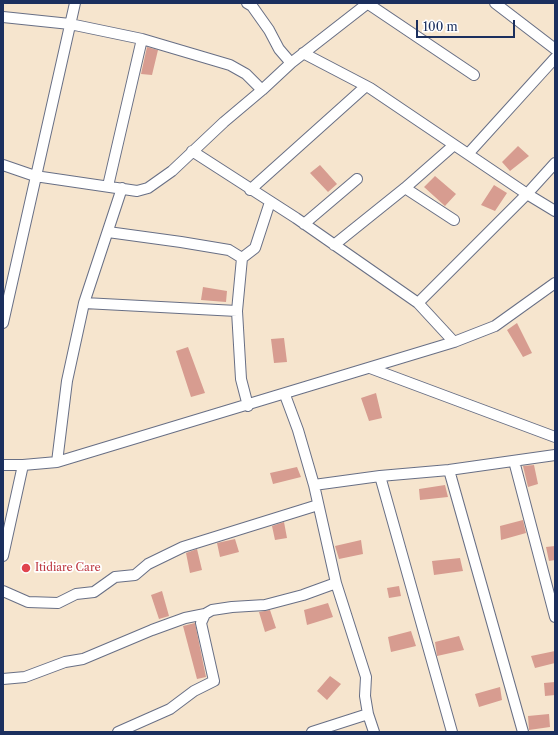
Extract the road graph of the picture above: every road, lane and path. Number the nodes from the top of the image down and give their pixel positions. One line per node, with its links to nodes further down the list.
1 (75, 3): 6 (street)
2 (247, 3): 11 (street)
3 (367, 3): 9 (street); 12 (street)
4 (495, 3): 8 (street)
5 (3, 17): 6 (street)
6 (70, 24): 7 (street); 20 (street)
7 (142, 40): 14 (street); 22 (street)
8 (555, 49)
9 (303, 54): 11 (street); 13 (street)
10 (555, 58): 17 (street)
11 (291, 63): 14 (street)
12 (474, 75)
13 (366, 86): 15 (street); 25 (street)
14 (262, 90): 16 (street)
15 (454, 145): 17 (street); 24 (street)
16 (192, 151): 23 (street); 25 (street)
17 (468, 154): 26 (street)
18 (555, 163): 26 (street)
19 (3, 165): 20 (street)
20 (35, 176): 22 (street); 38 (street)
21 (357, 179): 30 (street)
22 (108, 186): 23 (street)
23 (122, 188): 31 (street)
24 (405, 188): 29 (street); 32 (street)
25 (250, 190): 27 (street)
26 (527, 194): 28 (street); 36 (street)
27 (270, 202): 30 (street); 33 (street)
28 (555, 211)
29 (454, 220)
30 (304, 224): 32 (street)
31 (108, 232): 33 (street); 35 (street)
32 (334, 245): 36 (street)
33 (242, 258): 37 (street)
34 (554, 286): 39 (street)
35 (84, 303): 37 (street); 46 (street)
36 (418, 303): 39 (street)
37 (238, 311): 42 (street)
38 (3, 323)
39 (454, 342): 40 (street)
40 (370, 368): 41 (street); 43 (street)
41 (285, 395): 42 (street); 51 (street)
42 (248, 406): 46 (street)
43 (555, 437)
44 (555, 455): 45 (street)
45 (514, 461): 49 (street); 57 (street)
46 (57, 462): 48 (street)
47 (3, 464): 48 (street)
48 (23, 465): 53 (street)
49 (449, 470): 50 (street); 64 (street)
50 (380, 476): 51 (street); 63 (street)
51 (314, 485): 52 (street)
52 (318, 505): 54 (street); 55 (street)
53 (3, 556)
54 (336, 583): 56 (street); 59 (street)
55 (3, 591)
56 (205, 614): 58 (street); 60 (street)
57 (555, 617)
58 (3, 679)
59 (368, 714): 61 (street); 62 (street)
60 (118, 732)
61 (312, 732)
62 (374, 732)
63 (452, 732)
64 (523, 732)

